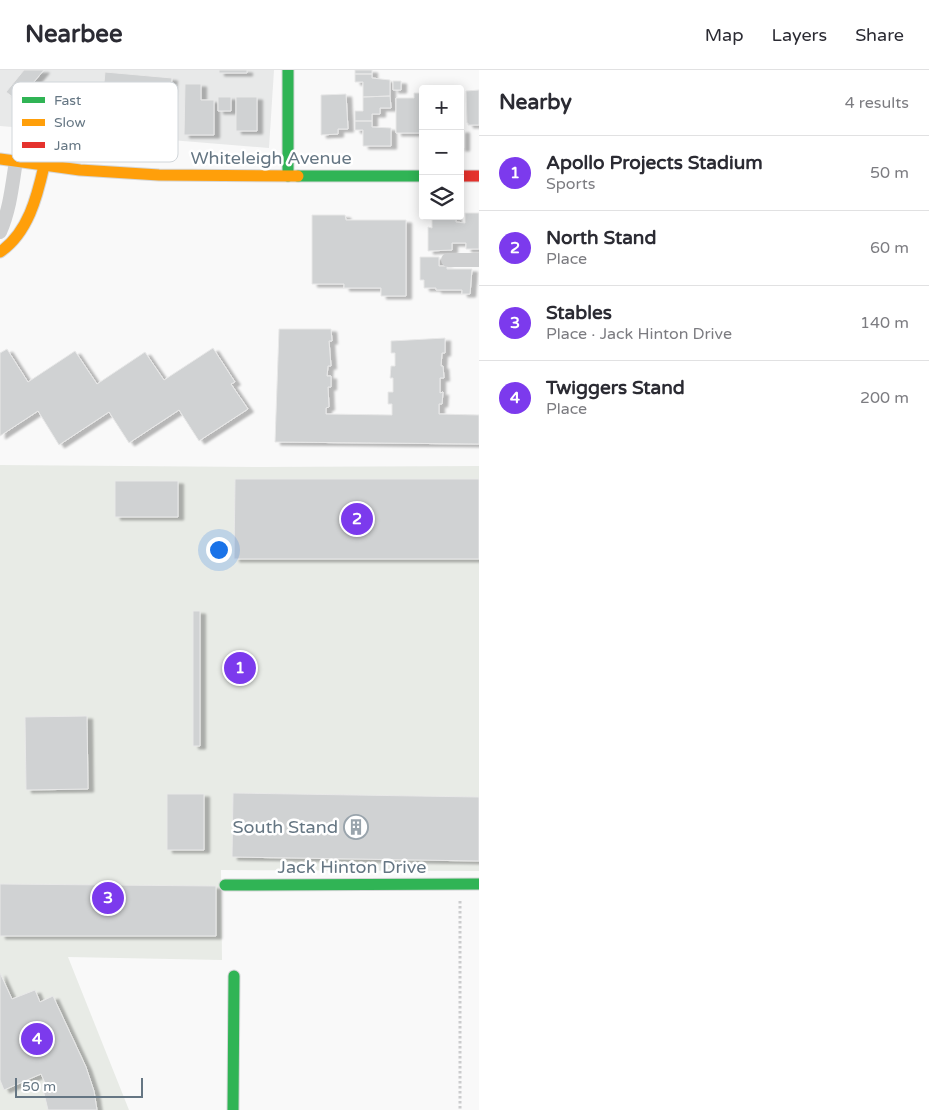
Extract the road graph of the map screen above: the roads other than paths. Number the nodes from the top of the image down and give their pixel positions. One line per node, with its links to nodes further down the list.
1 (288, 70): 5 (street)
2 (16, 162): 9 (street)
3 (22, 162): 4 (street, Whiteleigh Avenue)
4 (44, 166): 5 (street, Whiteleigh Avenue); 10 (street)
5 (288, 176): 6 (street, Whiteleigh Avenue)
6 (419, 176)
7 (464, 176): 8 (street)
8 (479, 176)
9 (0, 232)
10 (0, 252)
11 (448, 260): 12 (street)
12 (479, 260)
13 (479, 884): 14 (street, Jack Hinton Drive)
14 (225, 885)
15 (234, 976): 16 (street)
16 (233, 1110)

